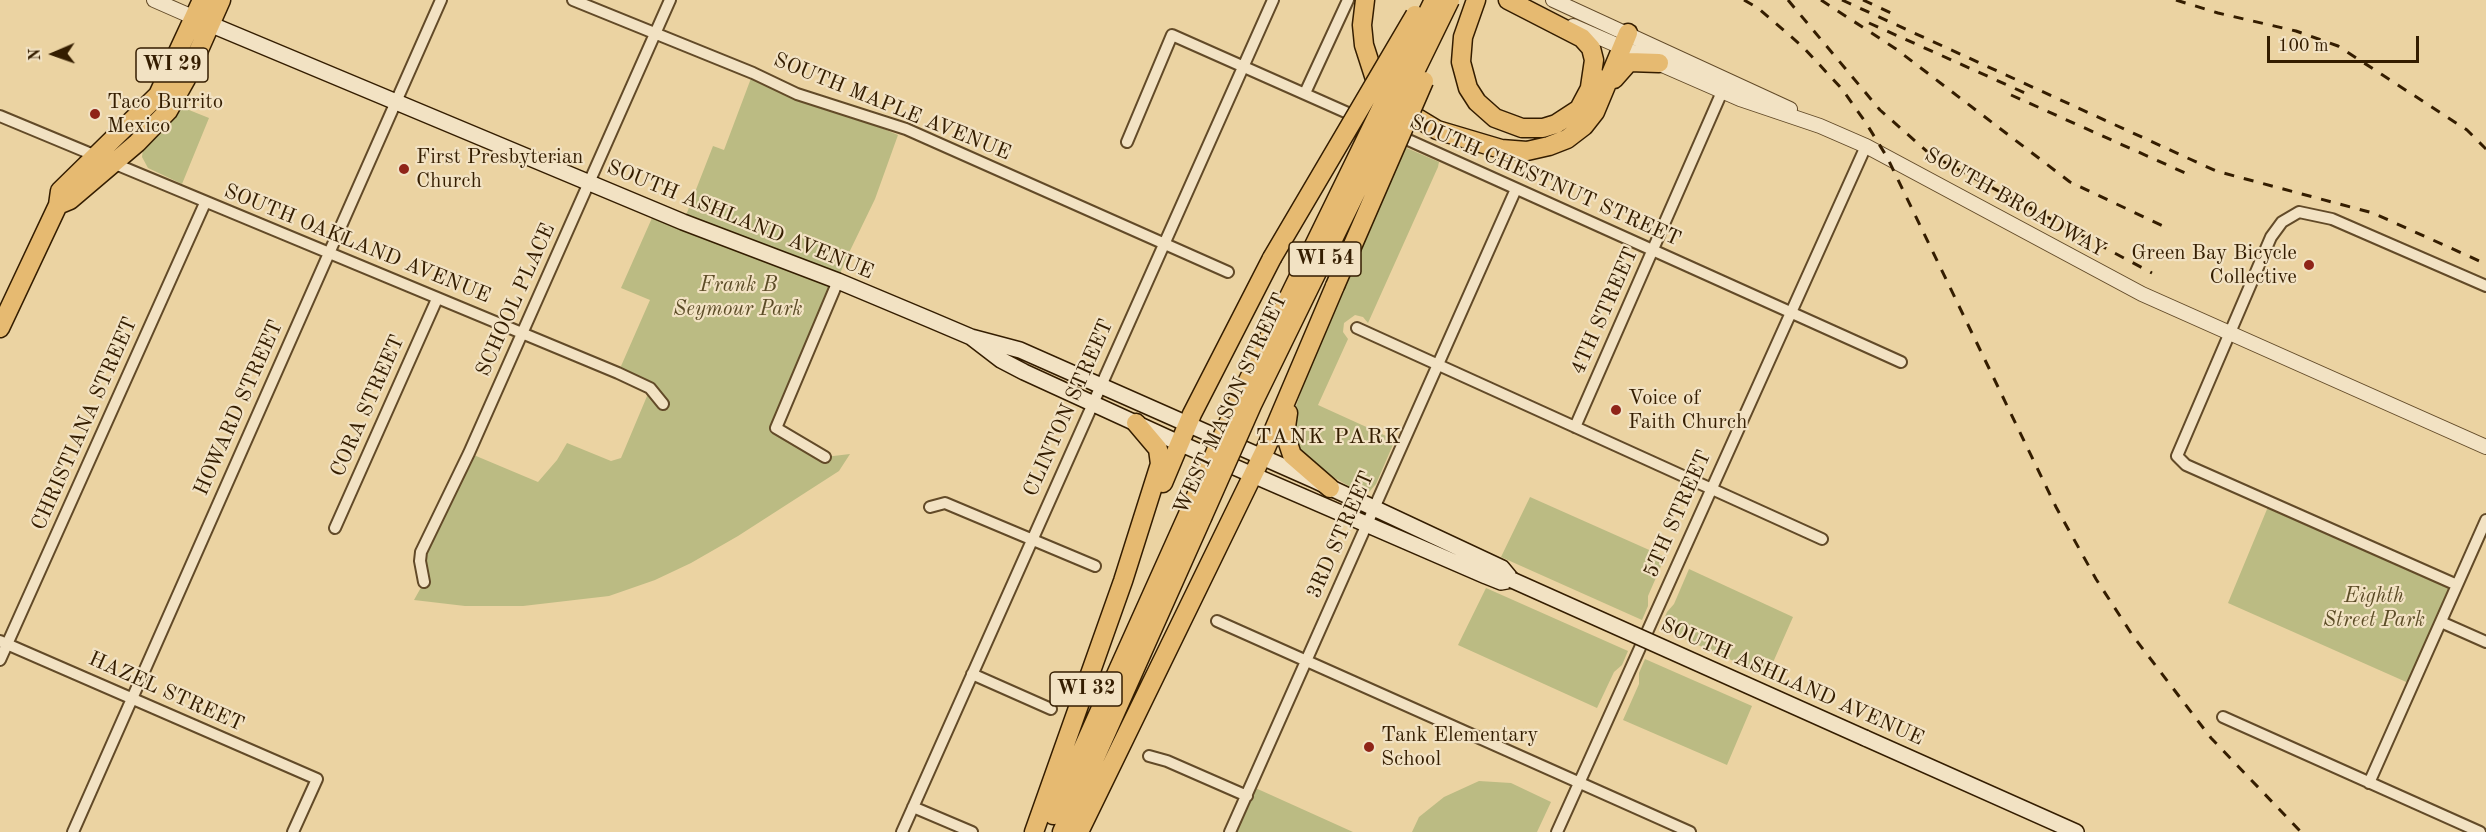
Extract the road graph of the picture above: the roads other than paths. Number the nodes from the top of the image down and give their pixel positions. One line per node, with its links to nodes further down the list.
1 (154, 0): 18 (street)
2 (202, 0): 18 (main road, WI 29)
3 (221, 0): 18 (main road, WI 29)
4 (441, 0): 25 (street, HOWARD STREET)
5 (573, 0): 19 (street, SOUTH MAPLE AVENUE)
6 (670, 0): 19 (street, SCHOOL PLACE)
7 (1273, 0): 22 (street, CLINTON STREET)
8 (1348, 0): 24 (street)
9 (1365, 0): 26 (main road)
10 (1423, 0): 54 (main road, bridge)
11 (1434, 0): 65 (main road, WEST MASON STREET / WI 54, bridge)
12 (1450, 0): 65 (main road, WEST MASON STREET / WI 54, bridge)
13 (1456, 0): 50 (main road, bridge)
14 (1476, 0): 26 (main road)
15 (1509, 0): 26 (main road)
16 (1513, 0): 20 (street, SOUTH BROADWAY)
17 (1553, 0): 20 (street, SOUTH BROADWAY)
18 (202, 21): 25 (main road, SOUTH ASHLAND AVENUE); 30 (main road, WI 29)
19 (656, 33): 31 (street, SCHOOL PLACE); 34 (street, SOUTH MAPLE AVENUE)
20 (1620, 38): 21 (street, SOUTH BROADWAY); 23 (street, SOUTH BROADWAY); 26 (main road)
21 (1659, 63): 23 (street, SOUTH BROADWAY); 26 (main road)
22 (1243, 66): 24 (street, SOUTH CHESTNUT STREET); 28 (street, SOUTH CHESTNUT STREET); 34 (street, CLINTON STREET)
23 (1725, 85): 29 (street, SOUTH BROADWAY); 35 (street, 4TH STREET)
24 (1305, 93): 32 (street, SOUTH CHESTNUT STREET)
25 (396, 101): 31 (main road, SOUTH ASHLAND AVENUE); 36 (street, HOWARD STREET)
26 (1591, 105)
27 (0, 116): 30 (street, SOUTH OAKLAND AVENUE)
28 (1127, 142)
29 (1866, 146): 41 (street, 5TH STREET); 44 (street, SOUTH BROADWAY)
30 (105, 159): 33 (street, SOUTH OAKLAND AVENUE); 42 (main road, WI 29)
31 (590, 183): 38 (main road, SOUTH ASHLAND AVENUE); 45 (street, SCHOOL PLACE)
32 (1516, 189): 35 (street, SOUTH CHESTNUT STREET); 48 (street, 3RD STREET)
33 (205, 203): 36 (street, SOUTH OAKLAND AVENUE); 78 (street, CHRISTIANA STREET)
34 (1164, 244): 37 (street, SOUTH MAPLE AVENUE); 49 (street, CLINTON STREET)
35 (1653, 252): 41 (street, SOUTH CHESTNUT STREET); 55 (street, 4TH STREET)
36 (329, 253): 40 (street, SOUTH OAKLAND AVENUE); 83 (street, HOWARD STREET)
37 (1228, 272)
38 (838, 281): 46 (main road, SOUTH ASHLAND AVENUE); 58 (street)
39 (2486, 286): 44 (street)
40 (437, 299): 45 (street, SOUTH OAKLAND AVENUE); 68 (street, CORA STREET)
41 (1790, 314): 47 (street, SOUTH CHESTNUT STREET); 62 (street, 5TH STREET)
42 (0, 328)
43 (1357, 328): 48 (street)
44 (2228, 332): 57 (street, SOUTH BROADWAY); 75 (street)
45 (523, 333): 51 (street, SOUTH OAKLAND AVENUE); 74 (street, SCHOOL PLACE)
46 (971, 338): 49 (main road, SOUTH ASHLAND AVENUE); 52 (main road, SOUTH ASHLAND AVENUE)
47 (1901, 362)
48 (1438, 365): 55 (street); 64 (street, 3RD STREET)
49 (1101, 385): 52 (street, CLINTON STREET); 54 (main road, SOUTH ASHLAND AVENUE)
50 (1293, 388): 59 (main road); 61 (main road)
51 (663, 404)
52 (1092, 404): 53 (main road, SOUTH ASHLAND AVENUE); 70 (street, CLINTON STREET)
53 (1136, 423): 56 (main road, SOUTH ASHLAND AVENUE); 71 (main road)
54 (1188, 424): 56 (main road); 59 (main road, SOUTH ASHLAND AVENUE)
55 (1575, 427): 62 (street)
56 (1179, 443): 60 (main road, SOUTH ASHLAND AVENUE); 71 (main road, WI 32)
57 (2486, 447)
58 (825, 457)
59 (1262, 458): 60 (main road, WI 32); 61 (main road, SOUTH ASHLAND AVENUE)
60 (1253, 475): 67 (main road, SOUTH ASHLAND AVENUE); 99 (main road, WI 32)
61 (1330, 488): 64 (main road, SOUTH ASHLAND AVENUE)
62 (1709, 488): 69 (street); 87 (street, 5TH STREET)
63 (930, 507): 70 (street)
64 (1374, 508): 67 (street, 3RD STREET); 73 (main road, SOUTH ASHLAND AVENUE)
65 (1195, 515): 97 (main road, WEST MASON STREET / WI 54); 98 (main road, WEST MASON STREET / WI 54)
66 (2486, 520): 75 (street)
67 (1367, 525): 73 (main road, SOUTH ASHLAND AVENUE); 81 (street, 3RD STREET)
68 (335, 528)
69 (1822, 538)
70 (1032, 539): 72 (street); 82 (street, CLINTON STREET)
71 (1136, 545): 96 (main road, WI 32)
72 (1095, 567)
73 (1512, 580): 91 (main road, SOUTH ASHLAND AVENUE, bridge)
74 (424, 582)
75 (2457, 585): 77 (street)
76 (1217, 621): 81 (street)
77 (2441, 622): 79 (street); 88 (street)
78 (4, 642): 80 (street, CHRISTIANA STREET); 83 (street, HAZEL STREET)
79 (2486, 642)
80 (0, 660)
81 (1306, 661): 87 (street); 89 (street, 3RD STREET)
82 (972, 675): 84 (street); 90 (street, CLINTON STREET)
83 (133, 698): 92 (street, HOWARD STREET); 93 (street, HAZEL STREET)
84 (1052, 709)
85 (2223, 717): 88 (street)
86 (1149, 756): 89 (street)
87 (1579, 783): 101 (street, 5TH STREET); 102 (street)
88 (2369, 783): 105 (street)
89 (1246, 796): 100 (street, 3RD STREET)
90 (913, 807): 94 (street, CLINTON STREET); 95 (street)
91 (2054, 824): 103 (main road, SOUTH ASHLAND AVENUE); 104 (main road, SOUTH ASHLAND AVENUE)
92 (73, 832)
93 (293, 832)
94 (902, 832)
95 (972, 832)
96 (1034, 832)
97 (1046, 832)
98 (1062, 832)
99 (1079, 832)
100 (1230, 832)
101 (1557, 832)
102 (1689, 832)
103 (2069, 832)
104 (2076, 832)
105 (2480, 832)

